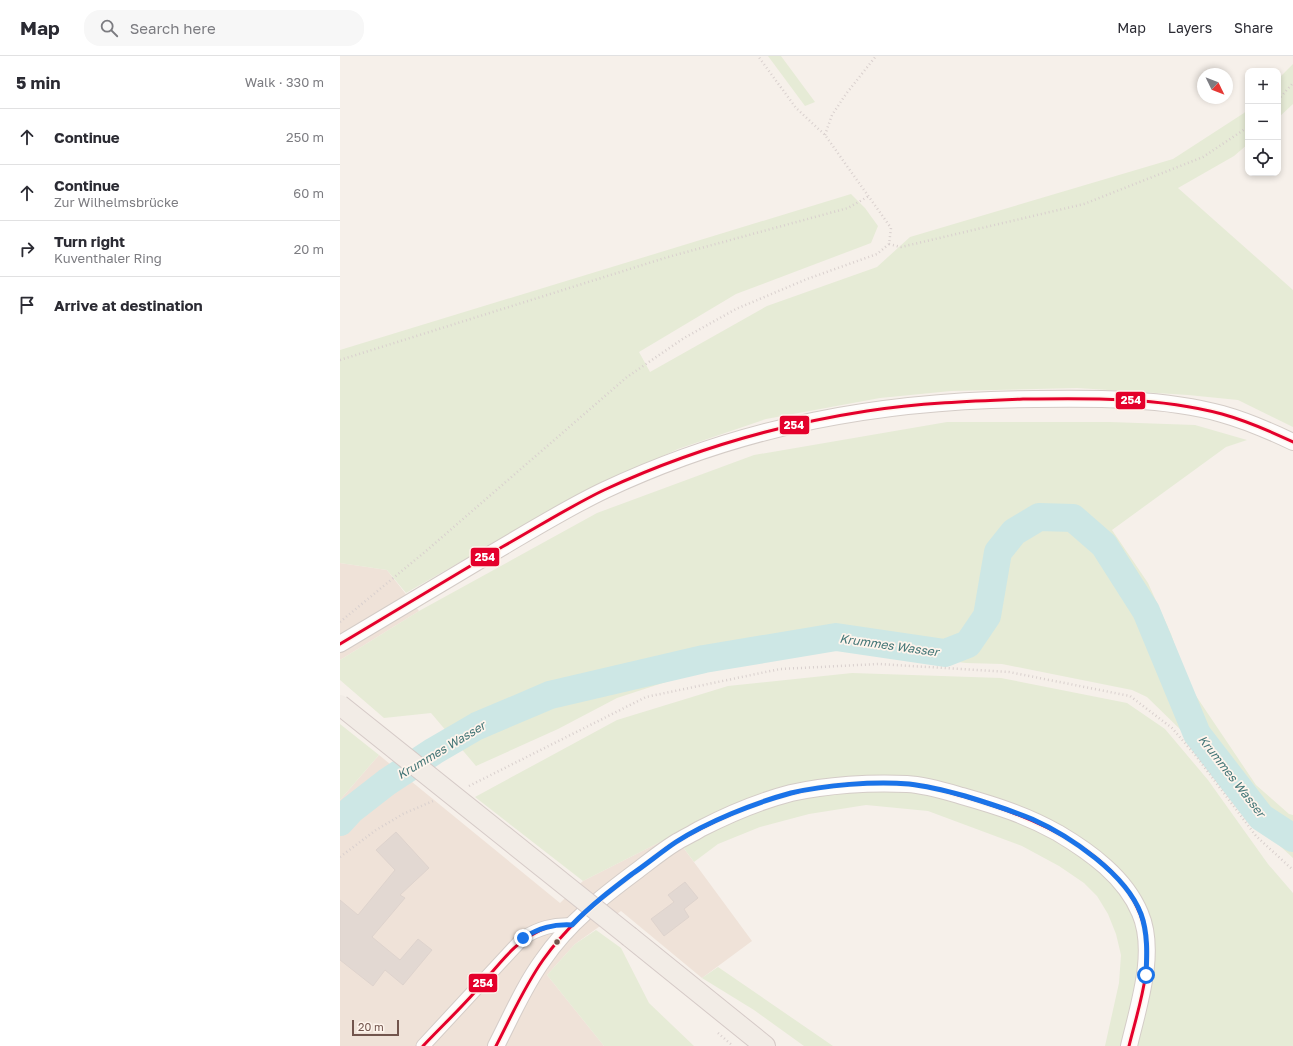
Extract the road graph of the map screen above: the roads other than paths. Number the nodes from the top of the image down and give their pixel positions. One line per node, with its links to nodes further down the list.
1 (1293, 442): 2 (street)
2 (340, 644)
3 (340, 705): 9 (main road, bridge)
4 (566, 888): 5 (street)
5 (590, 907): 6 (street); 10 (street)
6 (572, 925): 7 (street); 8 (street)
7 (423, 1046)
8 (496, 1046)
9 (765, 1046)
10 (1129, 1046)

